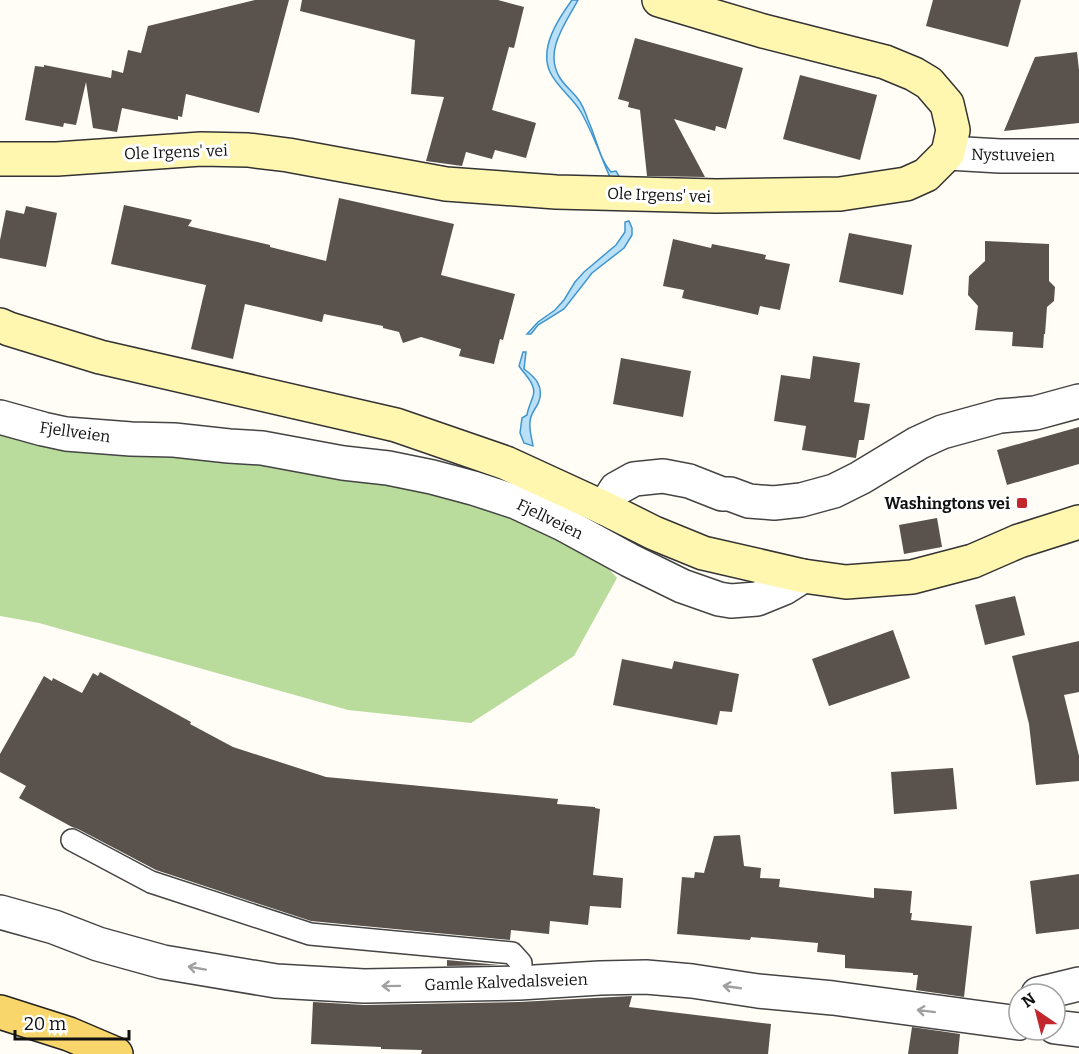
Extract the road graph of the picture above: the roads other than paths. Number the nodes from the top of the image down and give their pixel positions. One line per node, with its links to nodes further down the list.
1 (659, 0): 2 (street)
2 (948, 153): 3 (street, Nystuveien); 4 (street, Ole Irgens' vei)
3 (1079, 156)
4 (0, 159)
5 (0, 325): 8 (street)
6 (1079, 401): 8 (street)
7 (0, 417): 10 (street, Fjellveien)
8 (604, 508): 10 (street)
9 (1079, 522): 10 (street)
10 (803, 576)
11 (72, 840): 13 (lane)
12 (0, 912): 13 (street, Gamle Kalvedalsveien, one-way to 12)
13 (519, 983): 16 (street, Gamle Kalvedalsveien, one-way to 13)
14 (1007, 1006): 16 (street)
15 (0, 1012): 18 (main road)
16 (984, 1018): 17 (street, Gamle Kalvedalsveien)
17 (1007, 1021)
18 (116, 1054)

